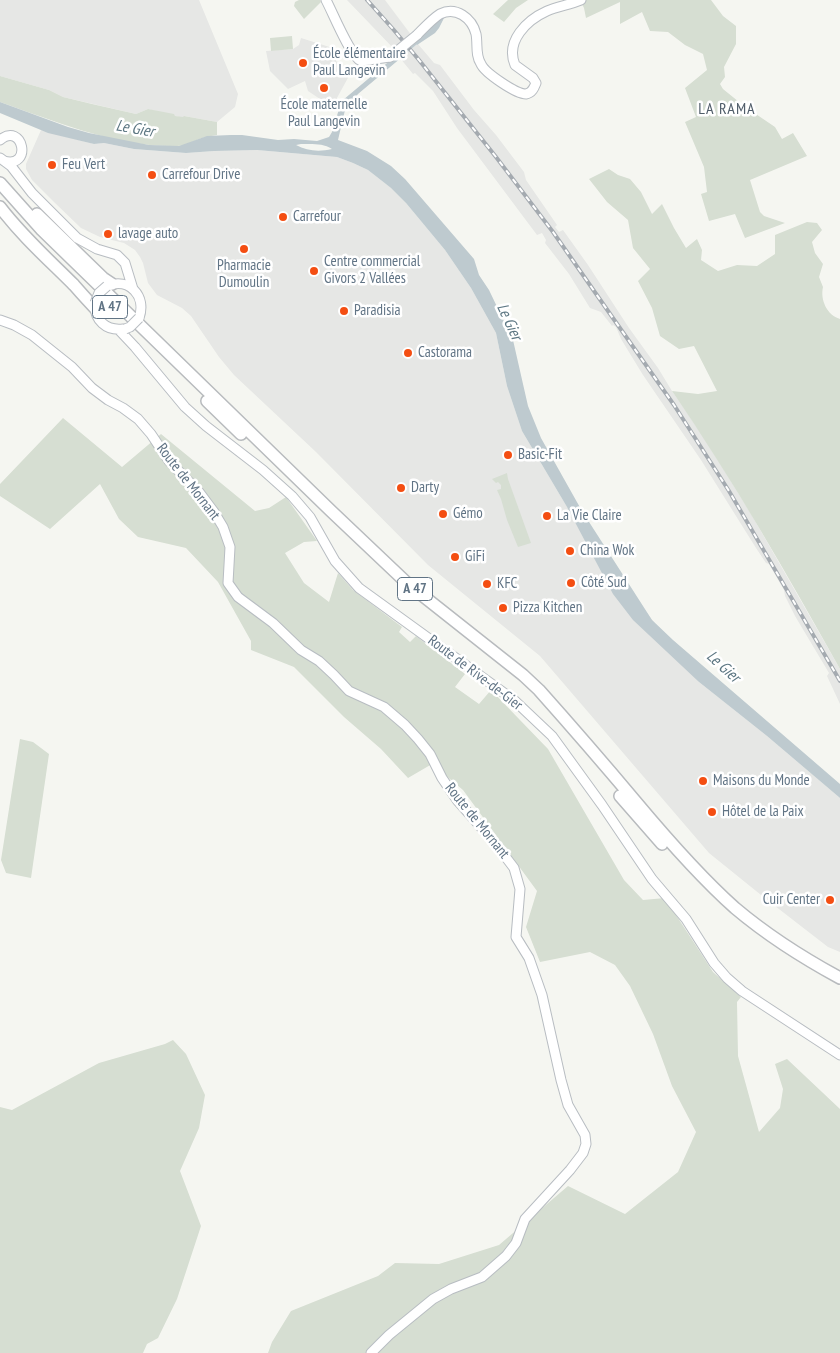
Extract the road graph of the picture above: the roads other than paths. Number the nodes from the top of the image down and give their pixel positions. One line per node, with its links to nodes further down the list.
1 (326, 0): 2 (main road, bridge)
2 (580, 0)
3 (1, 138): 4 (main road)
4 (19, 158): 5 (main road); 6 (main road)
5 (2, 159): 6 (main road)
6 (20, 176): 11 (main road)
7 (0, 178): 12 (highway)
8 (0, 183): 18 (highway, A 47)
9 (0, 194): 19 (highway, A 47)
10 (0, 207): 14 (highway)
11 (128, 270): 12 (main road); 13 (main road)
12 (112, 285): 13 (main road); 14 (main road, bridge)
13 (133, 289): 16 (main road, bridge)
14 (95, 306): 16 (main road)
15 (0, 320): 21 (main road, Route de Mornant)
16 (126, 330): 17 (main road, Route de Rive-de-Gier); 17 (main road, Route de Rive-de-Gier)
17 (135, 347): 20 (main road, Route de Rive-de-Gier)
18 (840, 978)
19 (840, 986)
20 (840, 1055)
21 (371, 1353)

